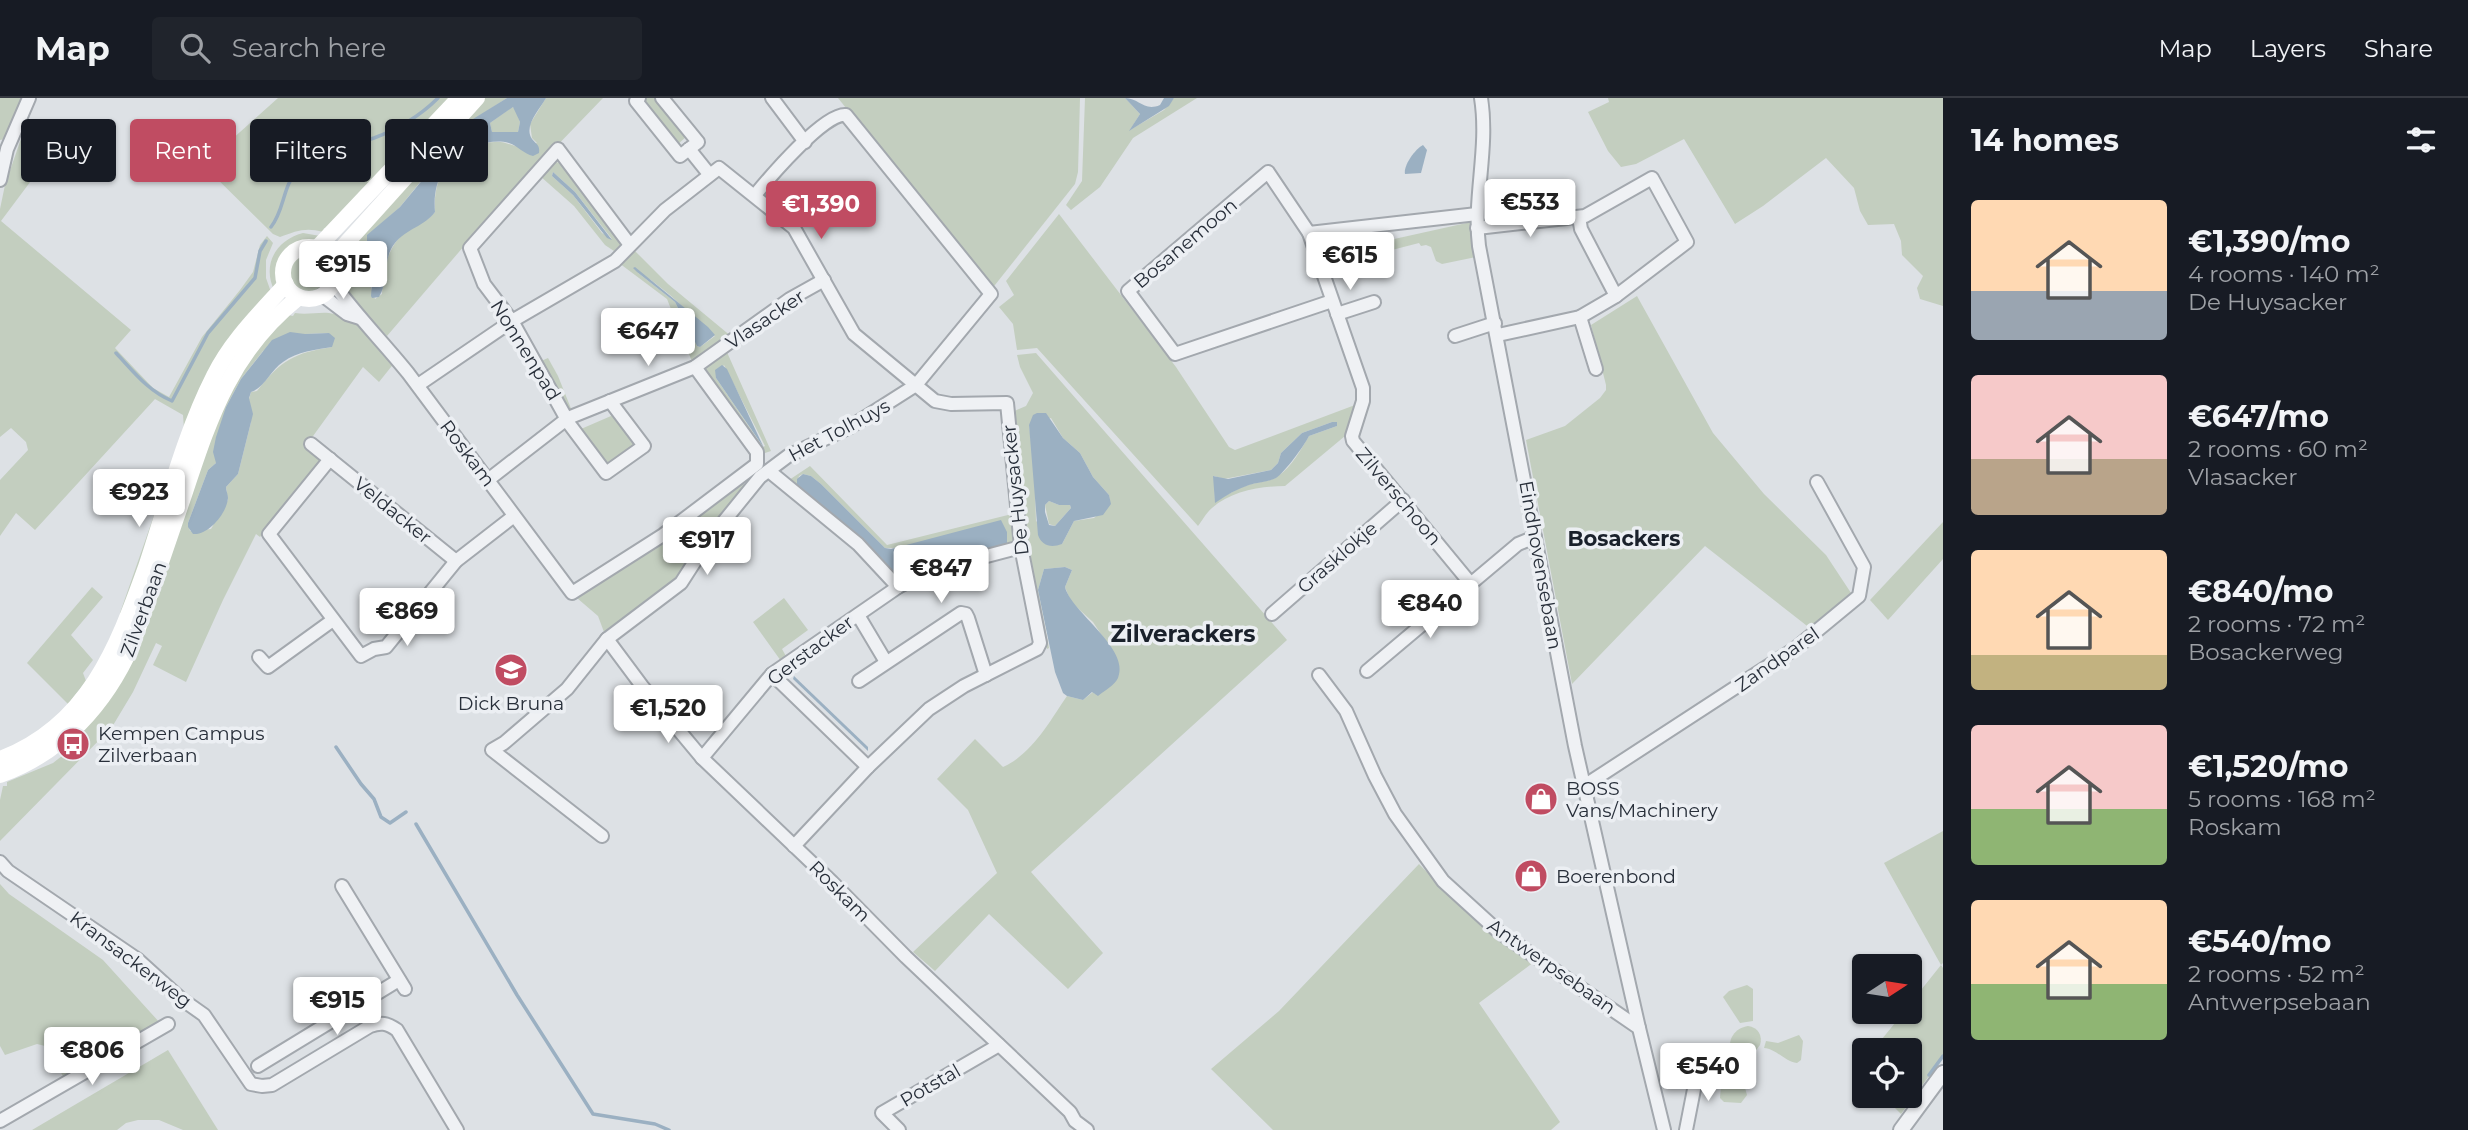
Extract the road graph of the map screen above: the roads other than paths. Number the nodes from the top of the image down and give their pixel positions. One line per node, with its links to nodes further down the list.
1 (29, 98): 9 (street)
2 (459, 98): 20 (main road)
3 (477, 98): 21 (main road)
4 (639, 98): 10 (street)
5 (662, 98): 10 (street)
6 (772, 98): 8 (street)
7 (1481, 98): 15 (street, Eindhovensebaan)
8 (805, 142): 14 (street); 36 (street, Het Tolhuys)
9 (4, 148): 13 (street)
10 (688, 149): 12 (street)
11 (1268, 172): 18 (street, Zilverschoon); 27 (street, Bosanemoon)
12 (709, 174): 14 (street, De Huysacker); 19 (street)
13 (0, 180)
14 (755, 195): 22 (street, De Huysacker)
15 (1477, 214): 17 (street, Eindhovensebaan); 18 (street)
16 (1579, 217): 17 (street); 26 (street); 26 (street)
17 (1477, 228): 32 (street, Eindhovensebaan)
18 (1309, 233): 27 (street, Zilverschoon)
19 (630, 245): 31 (street); 31 (street, Nonnenpad)
20 (317, 248): 21 (main road); 23 (main road)
21 (331, 260): 24 (main road)
22 (824, 280): 34 (street, Vlasacker); 36 (street, De Huysacker)
23 (286, 284): 25 (main road); 64 (main road, Zilverbaan)
24 (327, 289): 25 (main road); 37 (street, Roskam)
25 (299, 296): 66 (main road, Zilverbaan)
26 (1616, 296): 30 (street)
27 (1332, 301): 29 (street, Zilverschoon)
28 (1374, 302): 29 (street)
29 (1337, 314): 45 (street, Zilverschoon)
30 (1580, 317): 32 (street); 35 (street)
31 (512, 321): 37 (street); 39 (street, Nonnenpad)
32 (1497, 329): 33 (street); 47 (street, Eindhovensebaan)
33 (1455, 336)
34 (695, 367): 38 (street, Vlasacker); 46 (street, Roskam)
35 (1596, 369)
36 (916, 385): 42 (street, Het Tolhuys); 48 (street, De Huysacker)
37 (418, 386): 43 (street, Roskam)
38 (610, 401): 39 (street, Vlasacker); 39 (street, Nonnenpad)
39 (568, 418): 43 (street, Vlasacker)
40 (312, 444): 41 (street, Veldacker)
41 (330, 459): 49 (street, Veldacker); 54 (street)
42 (769, 471): 51 (street); 55 (street, Het Tolhuys)
43 (488, 480): 46 (street, Roskam)
44 (1817, 482): 67 (street, Zandparel)
45 (1403, 500): 50 (street, Zilverschoon); 52 (street, Grasklokje)
46 (514, 516): 49 (street)
47 (1535, 537): 50 (street); 67 (street, Eindhovensebaan)
48 (1021, 547): 51 (street, Gerstacker); 60 (street, De Huysacker)
49 (456, 561): 54 (street)
50 (1471, 584): 58 (street)
51 (898, 587): 53 (street, Gerstacker)
52 (1272, 614)
53 (858, 615): 57 (street); 59 (street, Gerstacker)
54 (333, 620): 56 (street)
55 (607, 639): 63 (street, Roskam); 68 (street, Het Tolhuys)
56 (260, 657)
57 (887, 662): 60 (street); 62 (street)
58 (1367, 671)
59 (772, 674): 63 (street, Gerstacker); 65 (street)
60 (986, 675): 65 (street, De Huysacker)
61 (1319, 675): 74 (street, Antwerpsebaan)
62 (859, 681)
63 (702, 758): 69 (street, Roskam)
64 (0, 759)
65 (868, 767): 69 (street, De Huysacker)
66 (0, 775)
67 (1584, 786): 74 (street, Eindhovensebaan)
68 (602, 836)
69 (794, 846): 76 (street, Roskam)
70 (0, 862): 75 (street, Kransackerweg)
71 (342, 886): 73 (street)
72 (168, 1024): 80 (street)
73 (325, 1025): 75 (street); 77 (street)
74 (1639, 1028): 85 (street)
75 (337, 1045): 82 (street, Kransackerweg)
76 (999, 1045): 81 (street, Roskam); 83 (street, Potstal)
77 (258, 1066)
78 (1698, 1069): 86 (street)
79 (1943, 1073): 87 (street)
80 (0, 1121)
81 (1077, 1125): 84 (street, Roskam)
82 (457, 1130)
83 (899, 1130)
84 (1087, 1130)
85 (1664, 1130)
86 (1686, 1130)
87 (1902, 1130)

